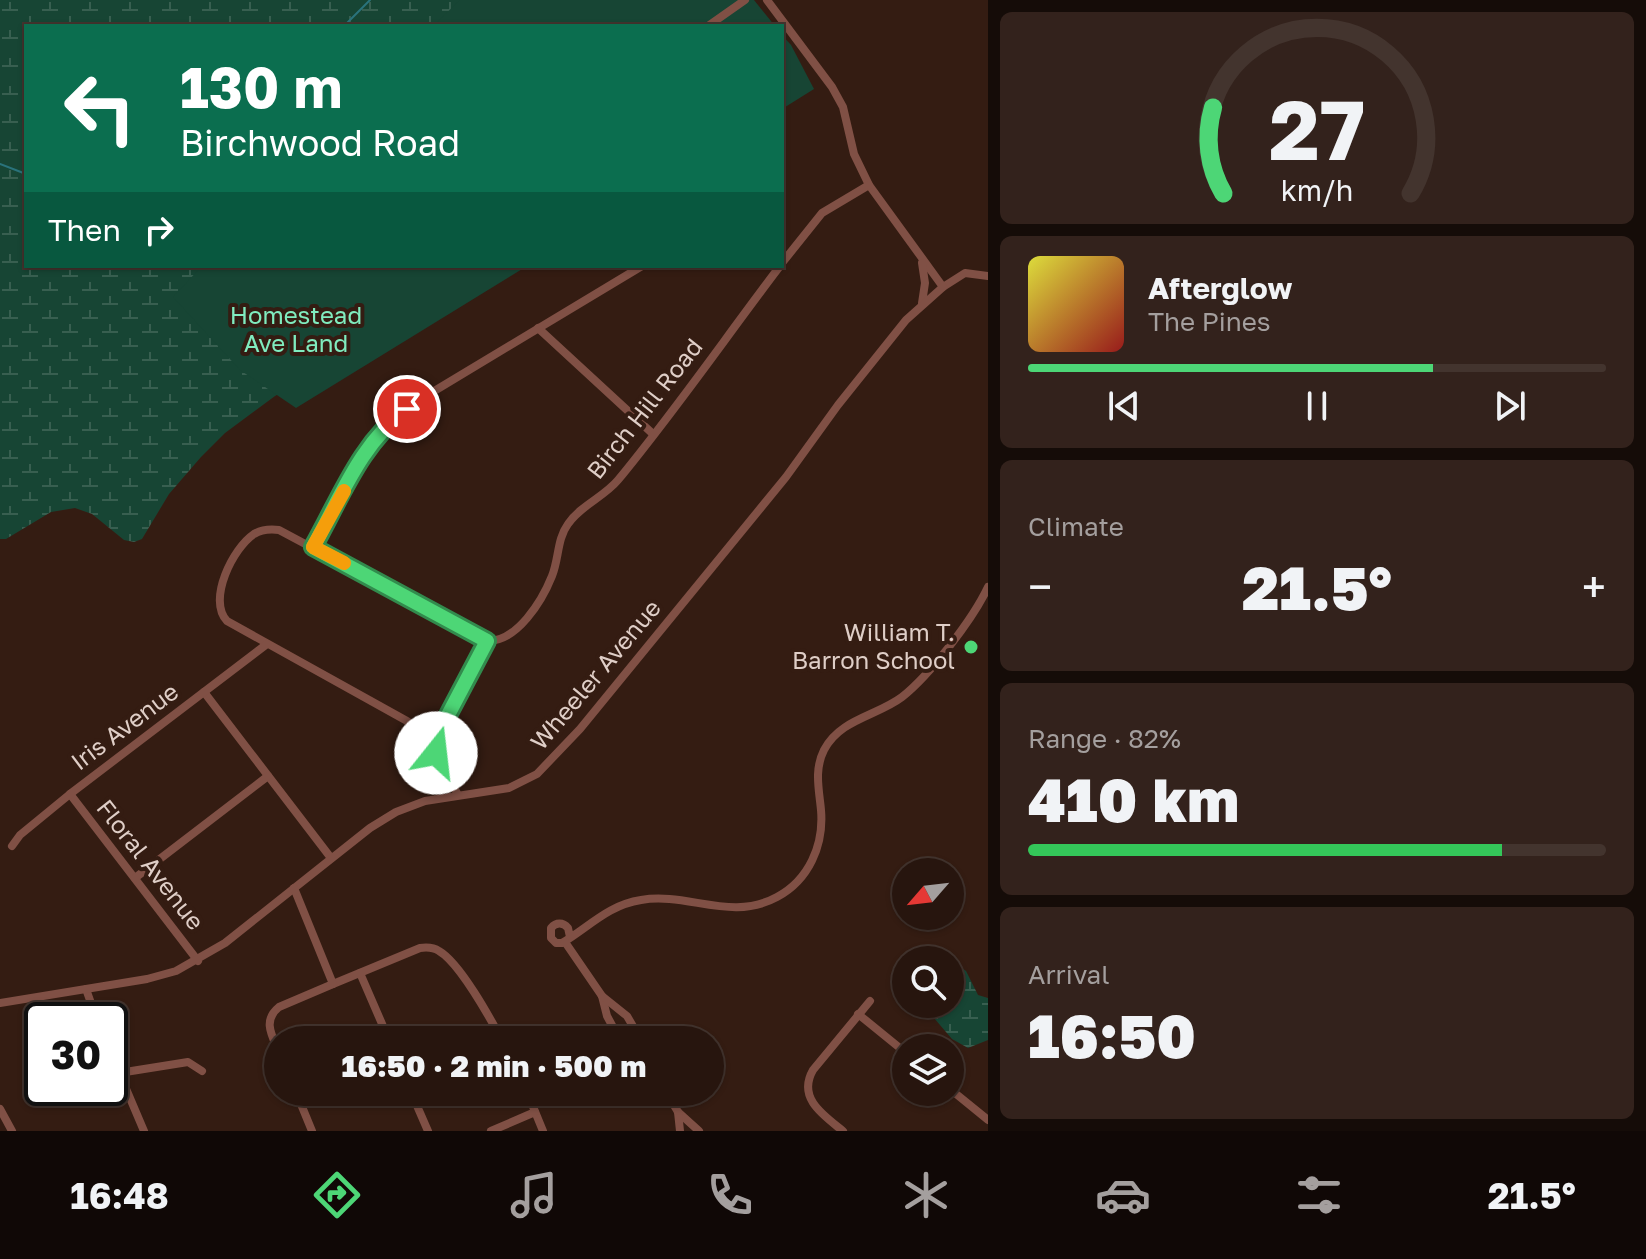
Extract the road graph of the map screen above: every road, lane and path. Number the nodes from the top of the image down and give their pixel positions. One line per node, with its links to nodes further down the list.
1 (745, 0): 3 (street)
2 (767, 0): 4 (street)
3 (711, 24)
4 (869, 185): 5 (street); 6 (street, Birch Hill Road)
5 (920, 258): 10 (street); 11 (street)
6 (784, 260)
7 (639, 268): 12 (street)
8 (778, 268): 13 (street, Birch Hill Road)
9 (988, 276): 10 (street, Wheeler Avenue)
10 (943, 287): 11 (street, Wheeler Avenue)
11 (922, 303): 22 (street, Wheeler Avenue)
12 (538, 328): 13 (street); 14 (street)
13 (653, 434): 16 (street, Birch Hill Road)
14 (313, 547): 16 (street); 17 (street)
15 (988, 587): 31 (street)
16 (487, 641): 19 (street)
17 (267, 644): 18 (street, Iris Avenue); 19 (street)
18 (204, 692): 20 (street); 21 (street, Iris Avenue)
19 (434, 741): 22 (street)
20 (268, 776): 24 (street); 25 (street)
21 (70, 794): 23 (street, Iris Avenue); 25 (street, Floral Avenue)
22 (458, 795): 24 (street, Wheeler Avenue)
23 (12, 846)
24 (331, 858): 26 (street, Wheeler Avenue)
25 (135, 878): 27 (street, Floral Avenue)
26 (294, 888): 27 (street, Wheeler Avenue); 29 (street)
27 (198, 961): 30 (street, Wheeler Avenue)
28 (360, 973): 29 (street); 37 (street); 38 (street)
29 (333, 984): 36 (street)
30 (86, 989): 33 (street); 34 (street, Wheeler Avenue)
31 (602, 996): 39 (street); 40 (street)
32 (870, 1001): 35 (street)
33 (91, 1002)
34 (0, 1003)
35 (858, 1014): 41 (street); 62 (street)
36 (269, 1026)
37 (383, 1026)
38 (493, 1026)
39 (612, 1026)
40 (633, 1026)
41 (892, 1042)
42 (202, 1071): 43 (street)
43 (128, 1072)
44 (128, 1094): 55 (street)
45 (964, 1100): 53 (street)
46 (302, 1106): 56 (street)
47 (417, 1106): 57 (street)
48 (533, 1106): 51 (street)
49 (674, 1106): 52 (street)
50 (0, 1109): 54 (street)
51 (535, 1112): 58 (street); 59 (street)
52 (678, 1112): 60 (street); 61 (street)
53 (988, 1120)
54 (12, 1131)
55 (144, 1131)
56 (312, 1131)
57 (428, 1131)
58 (491, 1131)
59 (543, 1131)
60 (680, 1131)
61 (699, 1131)
62 (843, 1131)

